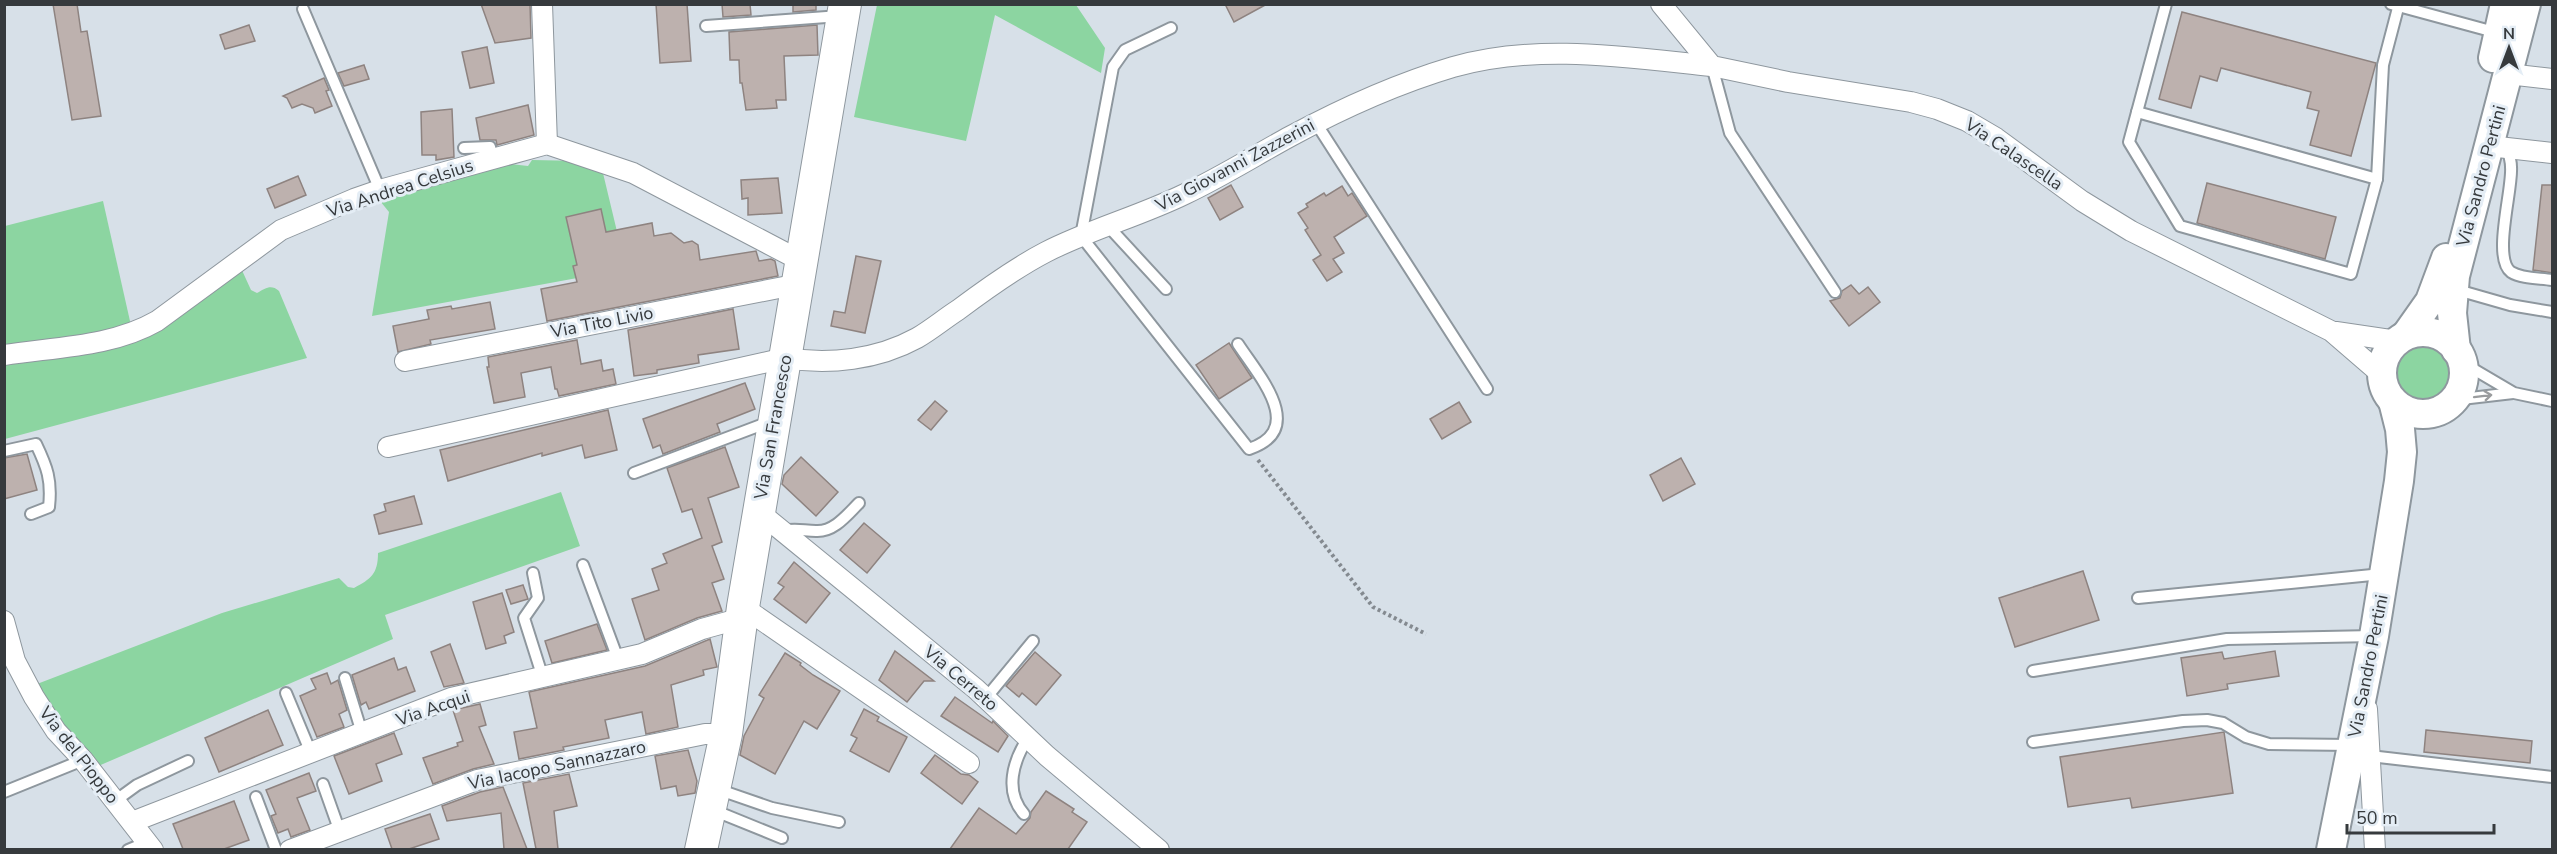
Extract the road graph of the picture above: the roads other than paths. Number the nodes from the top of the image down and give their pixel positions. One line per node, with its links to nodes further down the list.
1 (542, 4): 17 (street)
2 (1661, 4): 12 (street)
3 (2166, 4): 15 (lane)
4 (2505, 4): 11 (main road, Via Sandro Pertini)
5 (2526, 4): 13 (main road, Via Sandro Pertini)
6 (2396, 5): 11 (lane); 22 (lane)
7 (303, 9): 23 (lane)
8 (845, 10): 9 (lane); 26 (main road, Via San Francesco)
9 (706, 26)
10 (1172, 28): 25 (lane)
11 (2499, 33): 33 (main road, Via Sandro Pertini)
12 (1712, 66): 16 (street, Via Giovanni Zazzerini); 30 (lane); 32 (street, Via Calascella)
13 (2508, 74): 14 (street); 18 (main road, Via Sandro Pertini)
14 (2553, 79)
15 (2137, 112): 22 (lane); 22 (lane)
16 (1316, 123): 24 (street, Via Giovanni Zazzerini); 40 (lane)
17 (547, 144): 21 (street, Via Andrea Celsius); 26 (street)
18 (2498, 147): 20 (street); 27 (lane); 28 (main road, Via Sandro Pertini)
19 (464, 148): 21 (lane)
20 (2553, 153)
21 (493, 159): 23 (street, Via Andrea Celsius)
22 (2377, 179)
23 (380, 190): 35 (street, Via Andrea Celsius)
24 (1108, 226): 25 (street, Via Giovanni Zazzerini); 29 (lane)
25 (1081, 236): 34 (lane); 37 (street, Via Giovanni Zazzerini)
26 (801, 273): 37 (main road, Via San Francesco); 38 (street, Via Tito Livio)
27 (2553, 280)
28 (2454, 289): 31 (lane); 36 (main road, Via Sandro Pertini)
29 (1166, 290)
30 (1835, 292)
31 (2553, 312)
32 (2331, 331): 33 (street, Via Calascella); 39 (street, Via Calascella)
33 (2401, 338): 36 (main road); 39 (main road, Via Sandro Pertini)
34 (1238, 344)
35 (4, 355)
36 (2459, 356): 41 (lane); 43 (main road, Via Sandro Pertini)
37 (785, 358): 44 (main road, Via San Francesco); 45 (street)
38 (405, 361)
39 (2387, 388): 43 (main road); 48 (main road, Via Sandro Pertini)
40 (1487, 389)
41 (2514, 393): 42 (lane); 43 (lane, one-way to 41)
42 (2553, 400)
43 (2445, 405): 48 (main road, Via Sandro Pertini)
44 (774, 420): 47 (lane); 51 (main road, Via San Francesco)
45 (388, 447)
46 (4, 451): 50 (lane)
47 (634, 472)
48 (2399, 481): 54 (main road, Via Sandro Pertini)
49 (859, 503): 51 (lane)
50 (31, 514)
51 (770, 522): 56 (main road, Via San Francesco); 66 (street, Via Cerreto)
52 (584, 565): 60 (lane)
53 (533, 573): 64 (lane)
54 (2385, 573): 55 (lane); 58 (main road, Via Sandro Pertini)
55 (2138, 598)
56 (742, 612): 60 (street, Via Acqui); 68 (main road, Via San Francesco); 75 (street)
57 (4, 621): 61 (street, Via del Pioppo)
58 (2374, 636): 62 (lane); 71 (main road, Via Sandro Pertini)
59 (1033, 640): 66 (lane)
60 (618, 659): 64 (street, Via Acqui)
61 (10, 663): 73 (street, Via del Pioppo)
62 (2033, 670)
63 (345, 678): 67 (lane)
64 (543, 678): 67 (street, Via Acqui)
65 (286, 693): 72 (lane)
66 (986, 698): 69 (street, Via Cerreto)
67 (362, 733): 72 (street, Via Acqui)
68 (726, 734): 80 (main road, Via San Francesco); 85 (street, Via Iacopo Sannazzaro)
69 (1028, 738): 82 (lane); 92 (street, Via Cerreto)
70 (2033, 742): 71 (lane)
71 (2361, 750): 76 (lane); 93 (main road, Via Sandro Pertini); 94 (street)
72 (311, 753): 83 (street, Via Acqui)
73 (83, 760): 78 (lane); 81 (street, Via del Pioppo)
74 (188, 761): 81 (lane)
75 (969, 763)
76 (2553, 777)
77 (323, 784): 85 (lane)
78 (4, 792)
79 (256, 797): 89 (lane)
80 (712, 798): 84 (lane); 86 (lane); 91 (main road, Via San Francesco)
81 (116, 801): 83 (street, Via del Pioppo)
82 (1024, 814)
83 (132, 822): 87 (street, Via del Pioppo)
84 (839, 822)
85 (340, 832): 90 (street, Via Iacopo Sannazzaro)
86 (782, 838)
87 (150, 846): 88 (lane)
88 (128, 849)
89 (276, 849)
90 (290, 849)
91 (701, 849)
92 (1158, 849)
93 (2331, 849)
94 (2375, 849)

